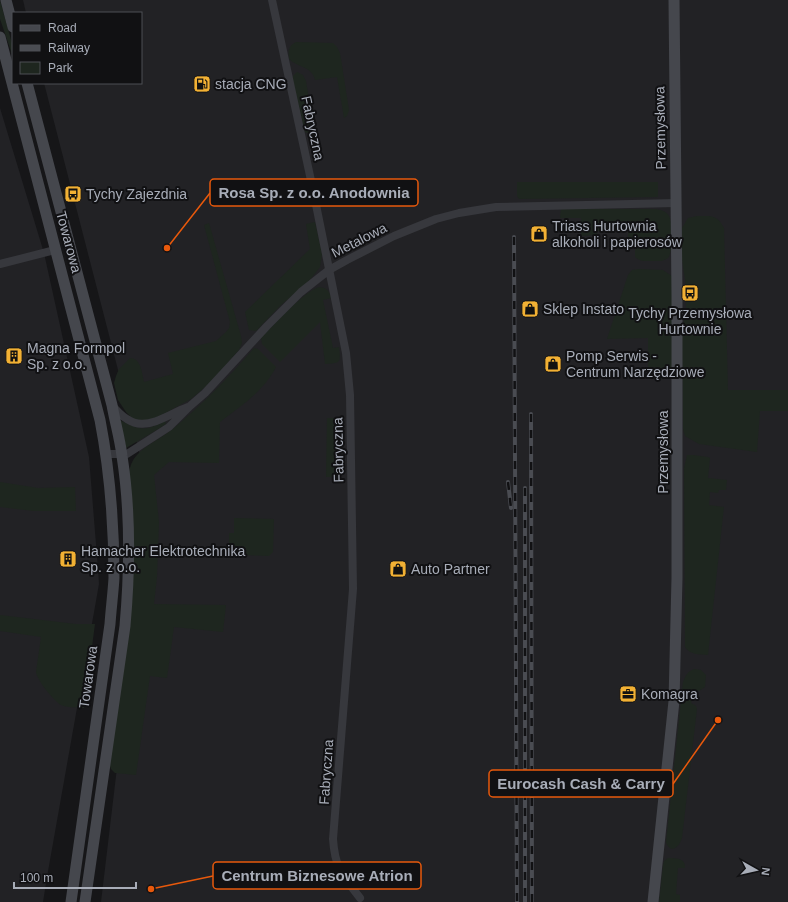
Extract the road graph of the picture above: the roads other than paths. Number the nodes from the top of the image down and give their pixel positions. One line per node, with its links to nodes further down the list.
1 (6, 0): 4 (street)
2 (272, 0): 14 (street, Fabryczna)
3 (674, 0): 11 (street, Przemysłowa)
4 (12, 23)
5 (0, 37): 6 (street, Towarowa)
6 (12, 83)
7 (12, 84): 10 (street, Towarowa)
8 (27, 84): 9 (street, Towarowa)
9 (33, 110): 10 (street); 15 (street, Towarowa)
10 (20, 114): 12 (street, Towarowa)
11 (676, 203): 14 (street, Metalowa); 22 (street, Przemysłowa)
12 (55, 250): 13 (street); 17 (street, Towarowa)
13 (0, 264)
14 (329, 270): 16 (street, Metalowa); 19 (street, Fabryczna)
15 (112, 405): 16 (street); 18 (street, Towarowa)
16 (190, 406): 18 (street, Metalowa)
17 (106, 454): 18 (street); 20 (street, Towarowa)
18 (122, 455): 21 (street, Towarowa)
19 (360, 898)
20 (71, 902)
21 (85, 902)
22 (653, 902)

